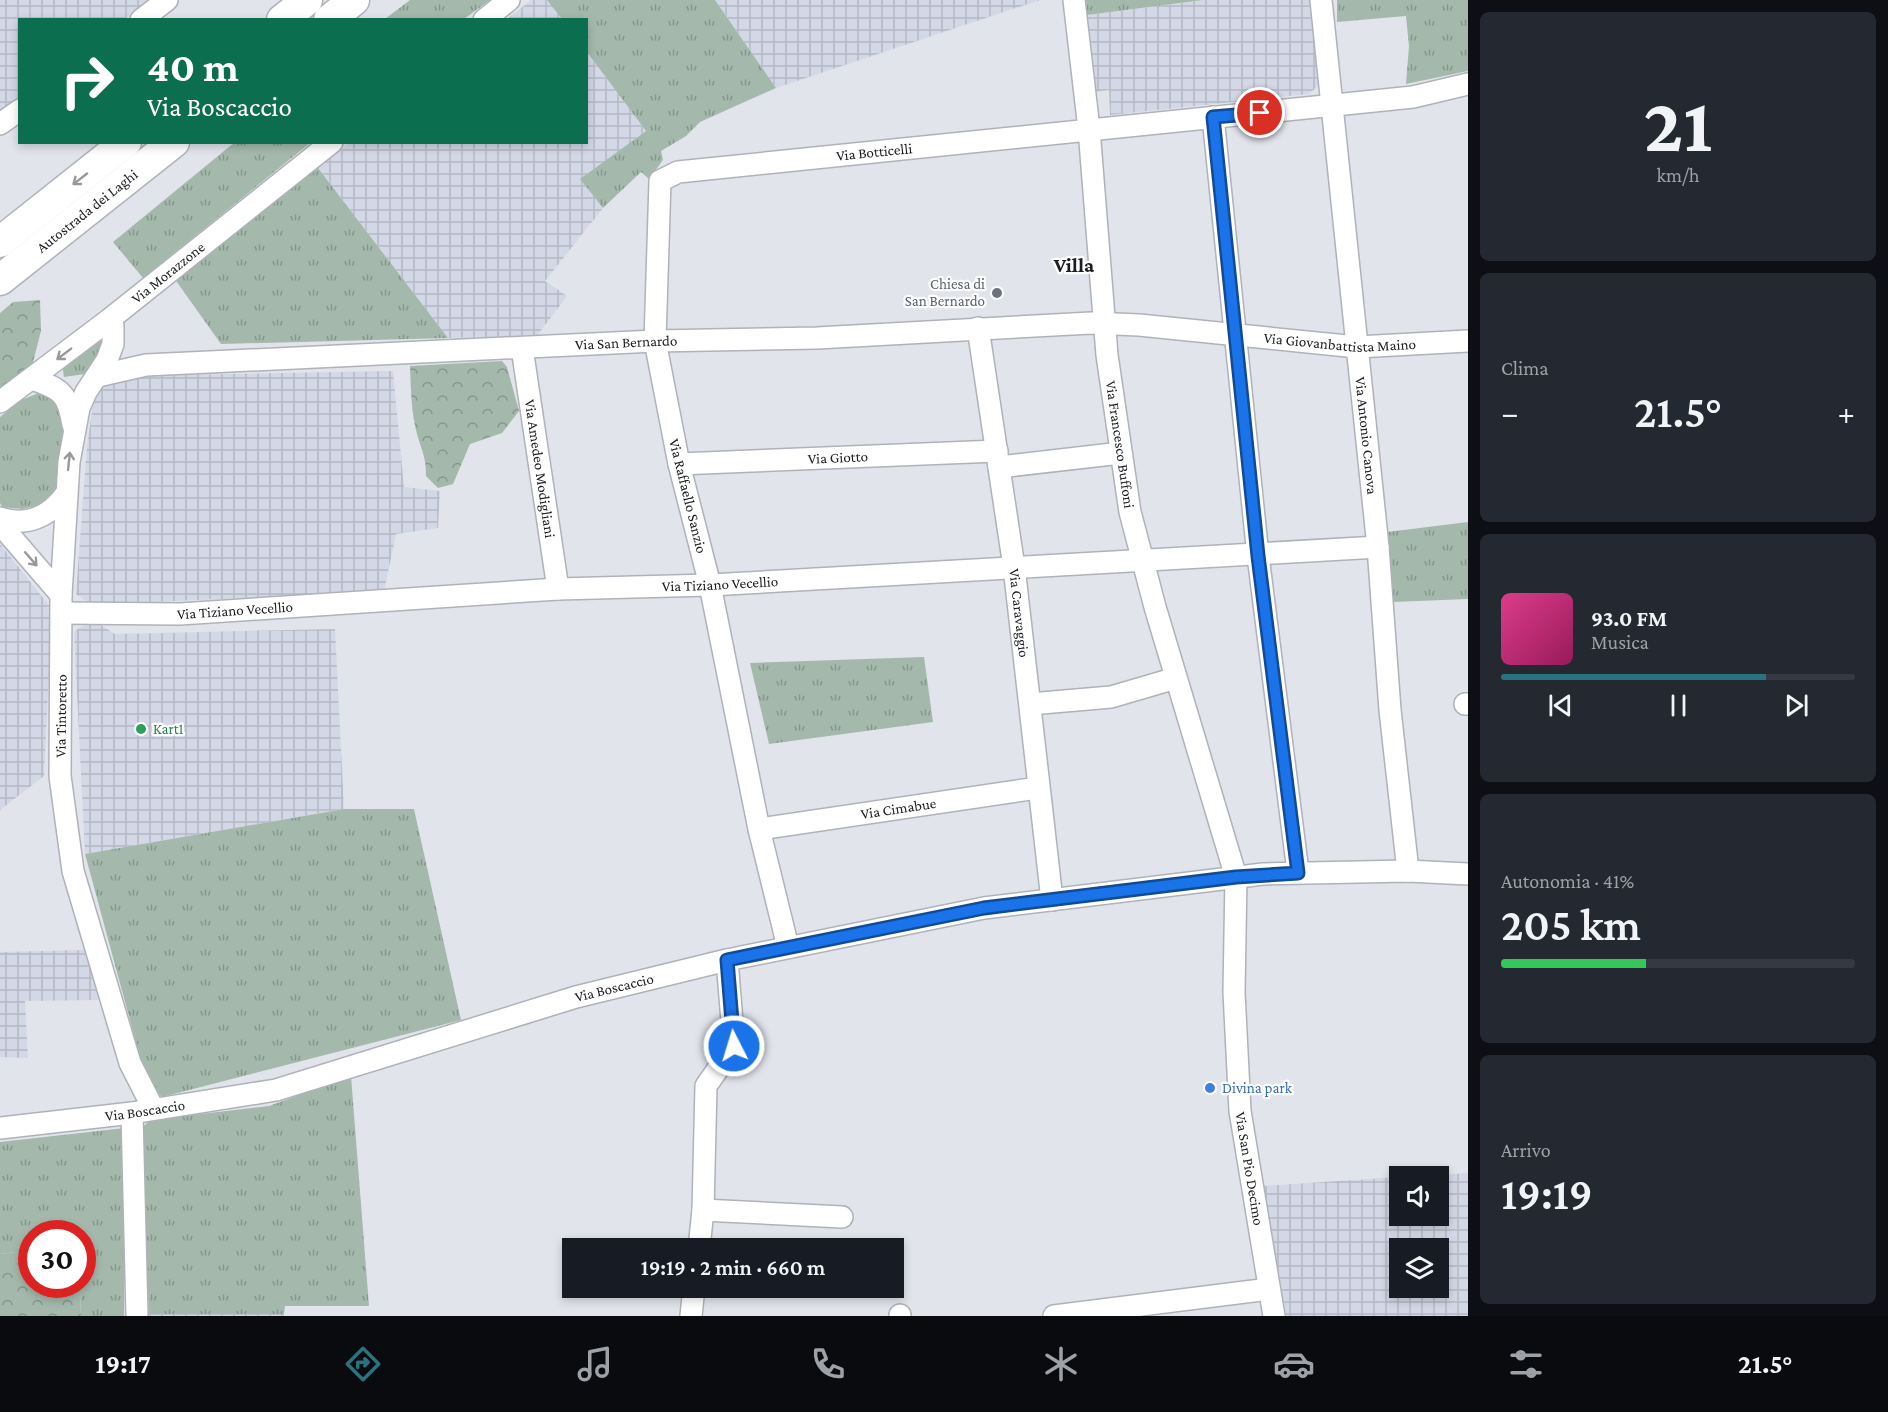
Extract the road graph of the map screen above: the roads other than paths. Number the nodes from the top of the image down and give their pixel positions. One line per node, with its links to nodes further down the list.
1 (167, 0): 7 (street)
2 (307, 0): 8 (highway)
3 (354, 0): 9 (highway)
4 (509, 0): 10 (street)
5 (1074, 0): 16 (street, Via Francesco Buffoni)
6 (1320, 0): 12 (street, Via Antonio Canova)
7 (144, 18)
8 (284, 18)
9 (332, 18)
10 (486, 18)
11 (1468, 84): 12 (street, Via Botticelli)
12 (1330, 107): 14 (street, Via Botticelli); 30 (street, Via Antonio Canova)
13 (18, 111): 15 (street)
14 (1213, 117): 16 (street, Via Botticelli); 26 (street)
15 (0, 124)
16 (1089, 129): 20 (street, Via Botticelli); 24 (street, Via Francesco Buffoni)
17 (123, 144): 21 (highway, Autostrada dei Laghi, one-way to 21)
18 (171, 144): 22 (highway, Autostrada dei Laghi)
19 (329, 144): 23 (street, Via Morazzone)
20 (660, 181): 27 (street, Via Raffaello Sanzio)
21 (0, 242)
22 (0, 280)
23 (110, 319): 29 (street); 34 (street, Via Morazzone, one-way to 34)
24 (1105, 324): 25 (street, Via San Bernardo); 26 (street, Via Giovanbattista Maino); 37 (street, Via Francesco Buffoni)
25 (978, 328): 27 (street, Via San Bernardo); 38 (street, Via Caravaggio)
26 (1236, 334): 30 (street, Via Giovanbattista Maino); 44 (street)
27 (655, 341): 31 (street, Via San Bernardo); 39 (street, Via Raffaello Sanzio)
28 (1468, 341): 30 (street, Via Giovanbattista Maino)
29 (113, 344): 32 (street); 33 (street, Via Tintoretto)
30 (1357, 347): 43 (street, Via Antonio Canova)
31 (522, 348): 32 (street, Via San Bernardo); 48 (street, Via Amedeo Modigliani)
32 (146, 365): 33 (street, Via San Bernardo)
33 (98, 376): 36 (street, Via Tintoretto)
34 (32, 378): 35 (street, Via Morazzone); 36 (street)
35 (0, 402)
36 (73, 429): 40 (street, Via Tintoretto, one-way to 36)
37 (1121, 453): 38 (street, Via Giotto); 45 (street, Via Francesco Buffoni)
38 (998, 459): 39 (street, Via Giotto); 46 (street, Via Caravaggio)
39 (679, 464): 47 (street, Via Raffaello Sanzio)
40 (66, 494): 41 (street); 49 (street, Via Tintoretto)
41 (0, 518)
42 (0, 524): 49 (street, one-way to 49)
43 (1378, 547): 44 (street, Via Tiziano Vecellio); 54 (street, Via Antonio Canova)
44 (1258, 556): 45 (street, Via Tiziano Vecellio); 55 (street)
45 (1143, 562): 46 (street, Via Tiziano Vecellio); 50 (street, Via Francesco Buffoni)
46 (1014, 567): 47 (street, Via Tiziano Vecellio); 51 (street, Via Caravaggio)
47 (710, 585): 48 (street, Via Tiziano Vecellio); 53 (street, Via Raffaello Sanzio)
48 (558, 589): 49 (street, Via Tiziano Vecellio)
49 (61, 604): 61 (street, Via Tintoretto)
50 (1176, 678): 51 (street); 57 (street, Via Francesco Buffoni)
51 (1030, 704): 52 (street, Via Caravaggio)
52 (1037, 788): 53 (street, Via Cimabue); 58 (street, Via Caravaggio)
53 (759, 829): 59 (street, Via Raffaello Sanzio)
54 (1408, 871): 55 (street, Via Boscaccio); 56 (street, Via Boscaccio)
55 (1298, 873): 57 (street, Via Boscaccio)
56 (1468, 874)
57 (1236, 877): 58 (street, Via Boscaccio); 67 (street, Via San Pio Decimo)
58 (1052, 900): 59 (street, Via Boscaccio)
59 (788, 947): 60 (street, Via Boscaccio)
60 (727, 960): 61 (street, Via Boscaccio); 64 (street)
61 (153, 1108): 62 (street, Via Boscaccio)
62 (132, 1113): 63 (street, Via Boscaccio); 69 (street)
63 (0, 1128)
64 (703, 1210): 65 (street); 66 (street)
65 (842, 1217)
66 (700, 1238)
67 (1269, 1289): 71 (street); 72 (street, Via San Pio Decimo)
68 (693, 1298): 70 (street)
69 (137, 1316)
70 (691, 1316)
71 (1054, 1316)
72 (1274, 1316)

